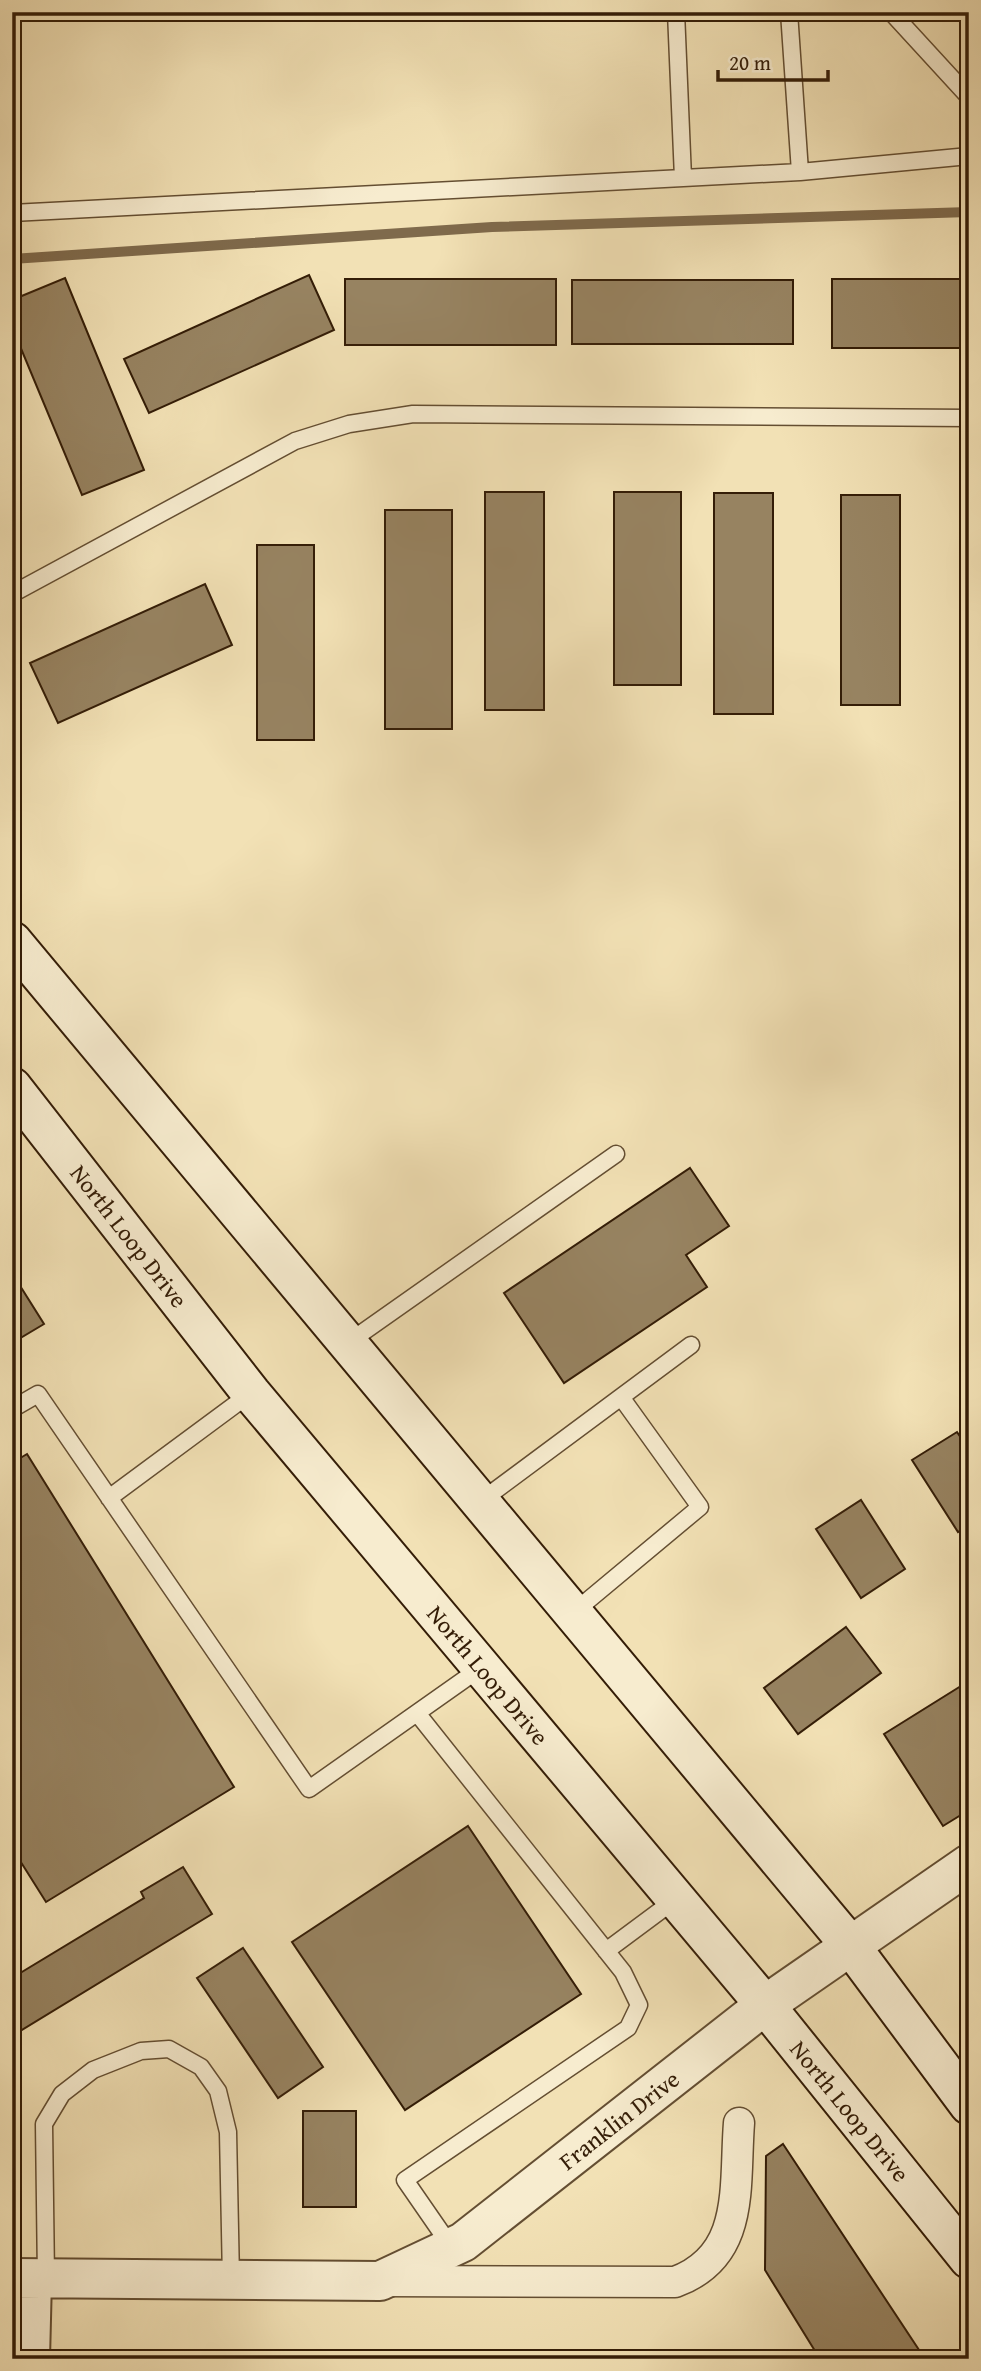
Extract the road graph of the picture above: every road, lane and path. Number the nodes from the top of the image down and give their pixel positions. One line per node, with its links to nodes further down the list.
1 (676, 12): 7 (lane)
2 (789, 12): 6 (lane)
3 (891, 12): 4 (lane)
4 (969, 97)
5 (969, 156): 6 (lane)
6 (800, 172): 7 (lane)
7 (683, 178): 8 (lane)
8 (12, 213)
9 (969, 418): 10 (lane)
10 (12, 594)
11 (12, 941): 15 (main road)
12 (12, 1087): 18 (main road, North Loop Drive)
13 (616, 1154): 15 (lane)
14 (969, 1328): 17 (lane)
15 (349, 1342): 22 (main road)
16 (691, 1345): 19 (lane)
17 (969, 1354)
18 (251, 1393): 21 (lane); 24 (main road, North Loop Drive)
19 (621, 1396): 22 (lane); 23 (lane)
20 (12, 1409): 21 (lane)
21 (109, 1498): 25 (lane)
22 (481, 1501): 23 (main road)
23 (574, 1612): 28 (main road)
24 (482, 1667): 25 (lane); 27 (main road, North Loop Drive)
25 (417, 1713): 29 (lane)
26 (969, 1864): 28 (main road, Franklin Drive)
27 (676, 1899): 29 (lane); 30 (main road, North Loop Drive)
28 (850, 1945): 30 (main road, Franklin Drive); 31 (main road)
29 (607, 1951): 33 (lane)
30 (765, 2005): 33 (main road, Franklin Drive); 34 (main road, North Loop Drive)
31 (969, 2105)
32 (739, 2123): 37 (street, Franklin Drive)
33 (452, 2248): 37 (main road, Franklin Drive)
34 (969, 2259)
35 (30, 2279): 36 (main road, Franklin Drive); 36 (lane); 38 (main road)
36 (230, 2280): 37 (main road, Franklin Drive)
37 (380, 2281)
38 (30, 2359)

